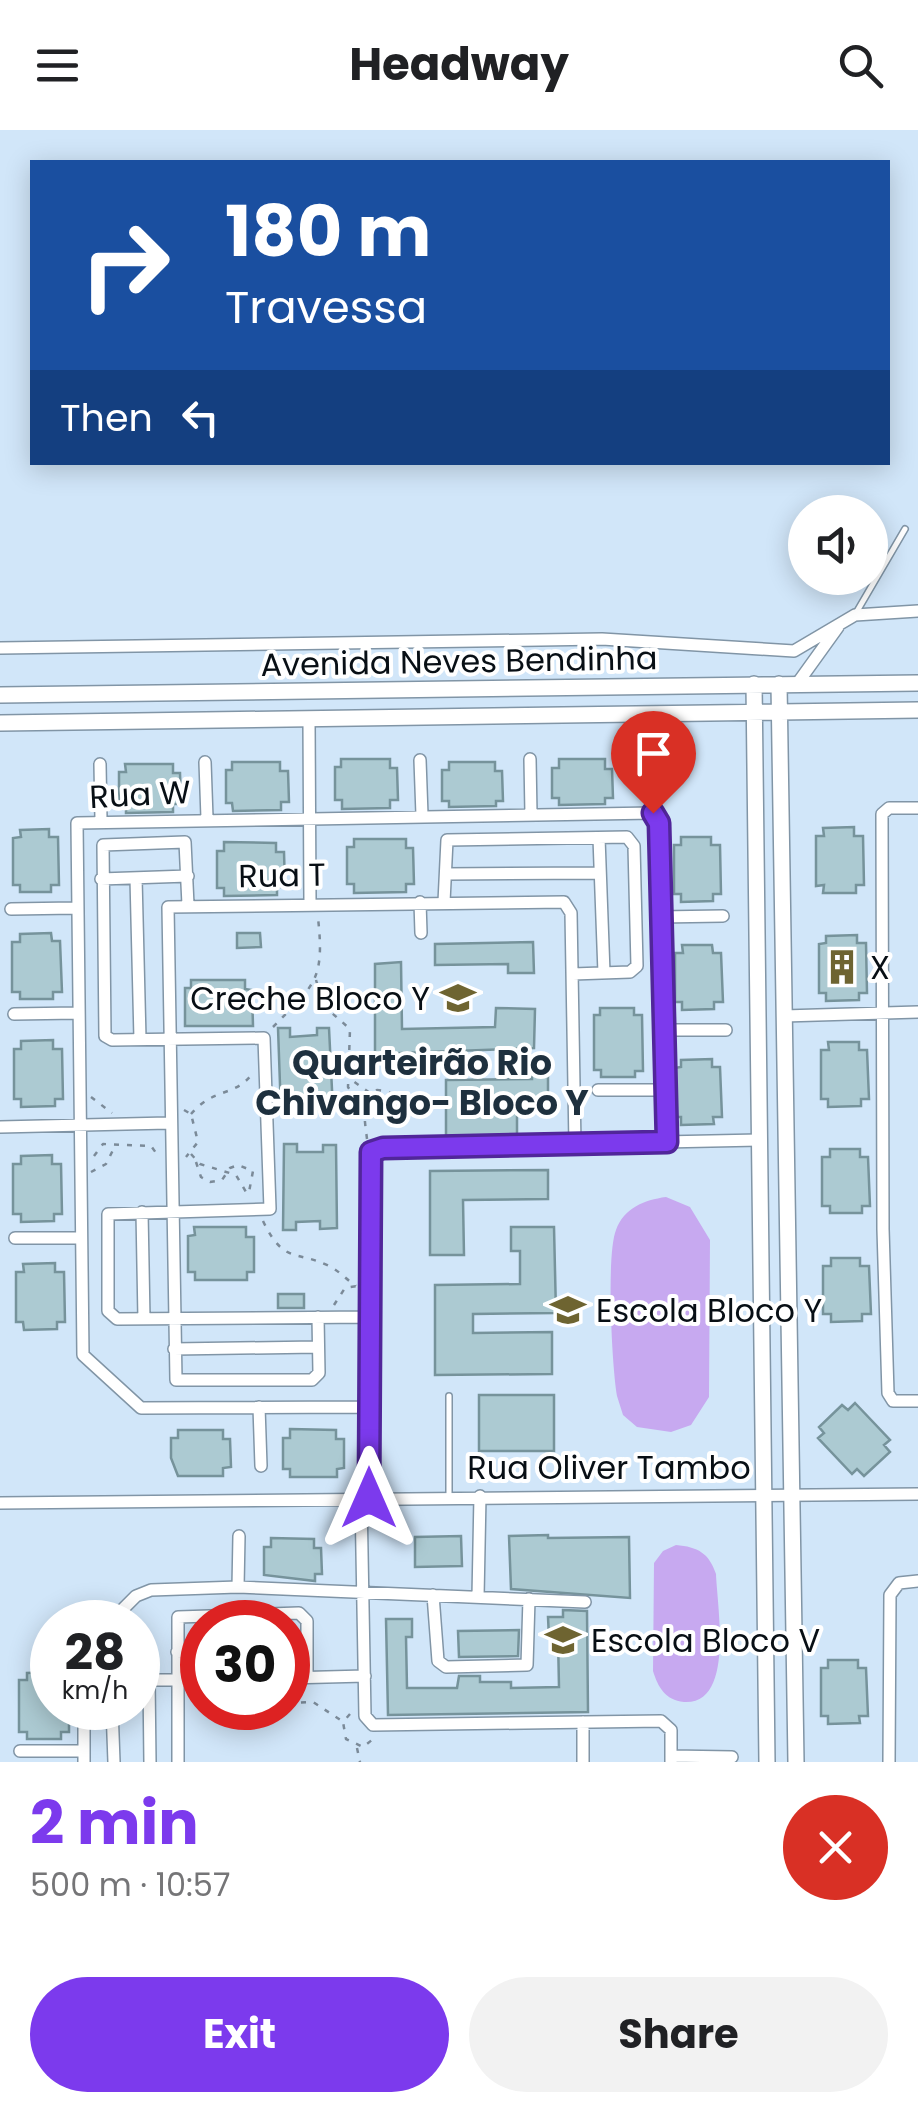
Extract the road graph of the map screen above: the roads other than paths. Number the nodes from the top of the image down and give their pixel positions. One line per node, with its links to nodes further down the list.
1 (905, 529): 3 (lane)
2 (918, 611): 3 (street)
3 (849, 617): 5 (street); 6 (street)
4 (0, 648): 5 (street)
5 (794, 650): 6 (street)
6 (802, 678): 9 (street, Avenida Neves Bendinha); 10 (street, Avenida Neves Bendinha)
7 (918, 682): 10 (street, Avenida Neves Bendinha)
8 (754, 684): 9 (street, Avenida Neves Bendinha); 11 (street, Avenida Neves Bendinha); 16 (street)
9 (779, 684): 15 (street)
10 (823, 684): 14 (street)
11 (711, 685): 12 (street, Avenida Neves Bendinha); 17 (street)
12 (0, 695)
13 (918, 710): 14 (street)
14 (822, 711): 15 (street)
15 (779, 712): 16 (street); 21 (street)
16 (754, 713): 17 (street); 20 (street)
17 (712, 714): 18 (street)
18 (309, 721): 19 (street); 29 (street)
19 (0, 723)
20 (755, 756): 21 (street); 63 (street)
21 (780, 756): 53 (street)
22 (530, 759): 27 (street)
23 (420, 760): 28 (street)
24 (205, 762): 30 (street)
25 (100, 764): 31 (street)
26 (918, 808): 51 (street)
27 (531, 814): 28 (street, Rua W); 45 (street, Rua W)
28 (422, 816): 29 (street, Rua W)
29 (311, 817): 30 (street, Rua W); 38 (street)
30 (207, 818): 31 (street, Rua W)
31 (101, 820): 42 (street, Rua W)
32 (600, 838): 33 (street); 34 (street); 47 (street)
33 (600, 873): 34 (street); 47 (street)
34 (446, 874): 40 (street)
35 (188, 876): 36 (street); 37 (street); 41 (street)
36 (136, 878): 37 (street); 57 (street)
37 (101, 879): 57 (street)
38 (310, 902): 39 (street, Rua T); 41 (street, Rua T)
39 (420, 902): 40 (street, Rua T); 46 (street)
40 (444, 902): 48 (street, Rua T)
41 (188, 904): 56 (street)
42 (75, 908): 43 (street); 50 (street, Rua W)
43 (11, 909)
44 (723, 916): 45 (street)
45 (659, 917): 54 (street, Rua W)
46 (421, 933)
47 (604, 973): 48 (street)
48 (573, 974): 65 (street, Rua T)
49 (918, 1012): 51 (street)
50 (77, 1013): 52 (street); 61 (street, Rua W)
51 (882, 1013): 53 (street); 77 (street)
52 (14, 1014)
53 (784, 1016): 82 (street)
54 (662, 1030): 55 (street); 59 (street, Rua W)
55 (726, 1030)
56 (167, 1038): 57 (street); 60 (street); 67 (street)
57 (140, 1039)
58 (598, 1090): 59 (street)
59 (664, 1090): 64 (street, Rua W)
60 (168, 1123): 61 (street); 67 (street)
61 (80, 1126): 62 (street); 69 (street, Rua W)
62 (0, 1127)
63 (760, 1140): 64 (street); 81 (street)
64 (667, 1142): 65 (street)
65 (574, 1145): 70 (street)
66 (142, 1212): 67 (street); 71 (street); 71 (street)
67 (170, 1212): 72 (street)
68 (16, 1238): 69 (street)
69 (80, 1238): 79 (street, Rua W)
70 (369, 1317): 73 (street); 78 (street)
71 (144, 1318): 72 (street)
72 (173, 1318): 73 (street); 75 (street)
73 (318, 1318): 74 (street)
74 (317, 1347): 75 (street); 75 (street)
75 (174, 1349)
76 (449, 1396): 84 (lane)
77 (918, 1401)
78 (368, 1406): 79 (street, Rua W); 86 (street)
79 (259, 1407): 80 (street)
80 (261, 1466)
81 (764, 1494): 82 (street, Rua Oliver Tambo); 85 (street, Rua Oliver Tambo); 115 (street)
82 (792, 1494): 83 (street, Rua Oliver Tambo); 116 (street)
83 (918, 1494)
84 (449, 1496): 85 (street, Rua Oliver Tambo); 86 (street, Rua Oliver Tambo)
85 (480, 1496): 93 (street)
86 (365, 1498): 87 (street, Rua Oliver Tambo); 91 (street)
87 (0, 1503)
88 (239, 1536): 90 (street)
89 (918, 1582): 117 (street)
90 (238, 1587): 91 (street); 95 (street)
91 (363, 1592): 92 (street); 99 (street)
92 (433, 1596): 93 (street); 94 (street)
93 (478, 1597): 94 (street)
94 (529, 1599): 96 (street)
95 (135, 1600)
96 (585, 1602)
97 (180, 1617): 98 (street)
98 (177, 1652): 102 (street)
99 (365, 1676): 100 (street); 103 (street)
100 (310, 1677)
101 (160, 1680): 102 (street)
102 (177, 1680): 113 (street)
103 (582, 1722): 110 (street); 114 (street)
104 (84, 1730): 108 (street)
105 (113, 1730): 111 (street)
106 (147, 1730): 112 (street)
107 (20, 1752): 108 (street)
108 (84, 1756)
109 (732, 1757): 110 (street)
110 (671, 1759)
111 (114, 1762)
112 (150, 1762)
113 (178, 1762)
114 (583, 1762)
115 (766, 1762)
116 (796, 1762)
117 (889, 1762)

